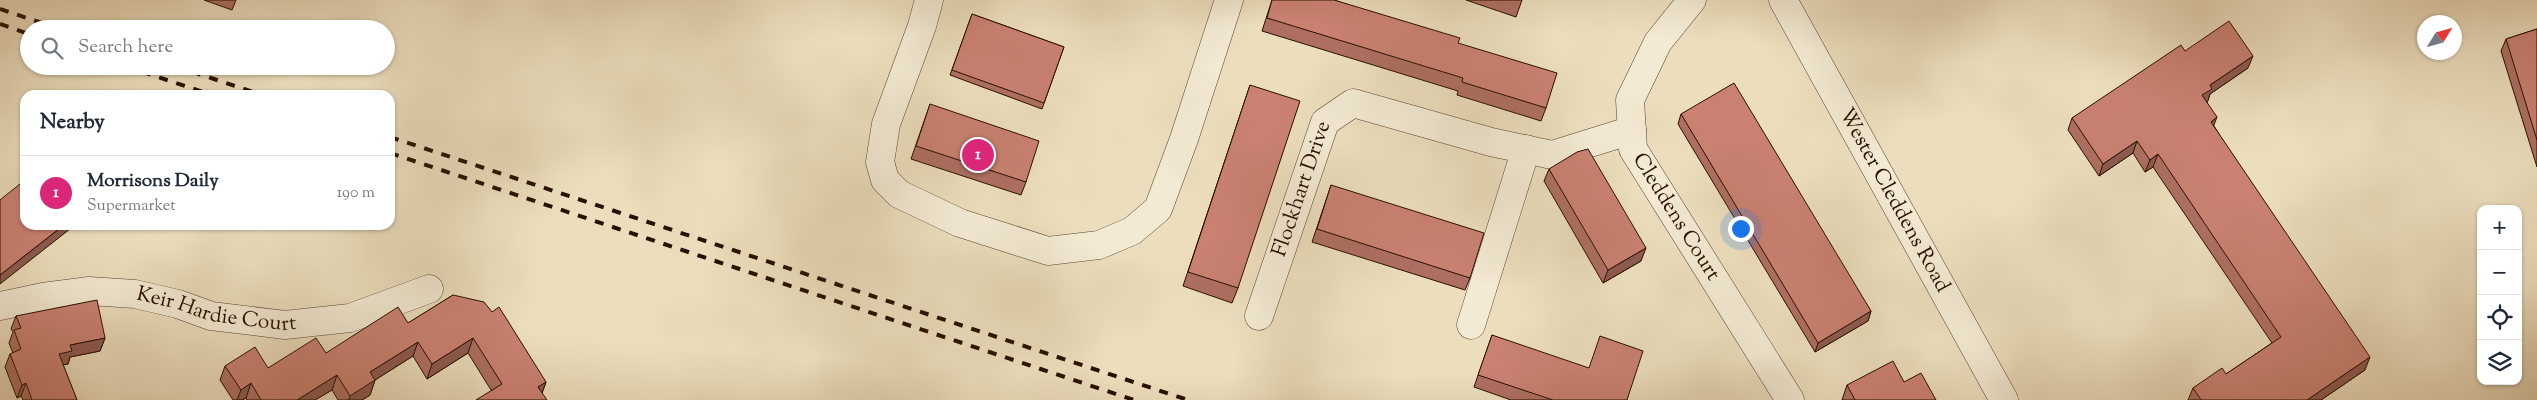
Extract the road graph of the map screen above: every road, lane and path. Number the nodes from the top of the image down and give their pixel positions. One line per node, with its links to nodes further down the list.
1 (929, 0): 2 (street)
2 (1228, 0)
3 (1692, 0): 5 (street, Cleddens Court)
4 (1783, 0): 12 (street, Wester Cleddens Road)
5 (1632, 130): 6 (street, Flockhart Drive); 11 (street, Cleddens Court)
6 (1526, 149): 9 (street, Flockhart Drive); 10 (street)
7 (430, 289): 8 (street, Keir Hardie Court)
8 (0, 306)
9 (1259, 316)
10 (1472, 324)
11 (1790, 400)
12 (2004, 400)

